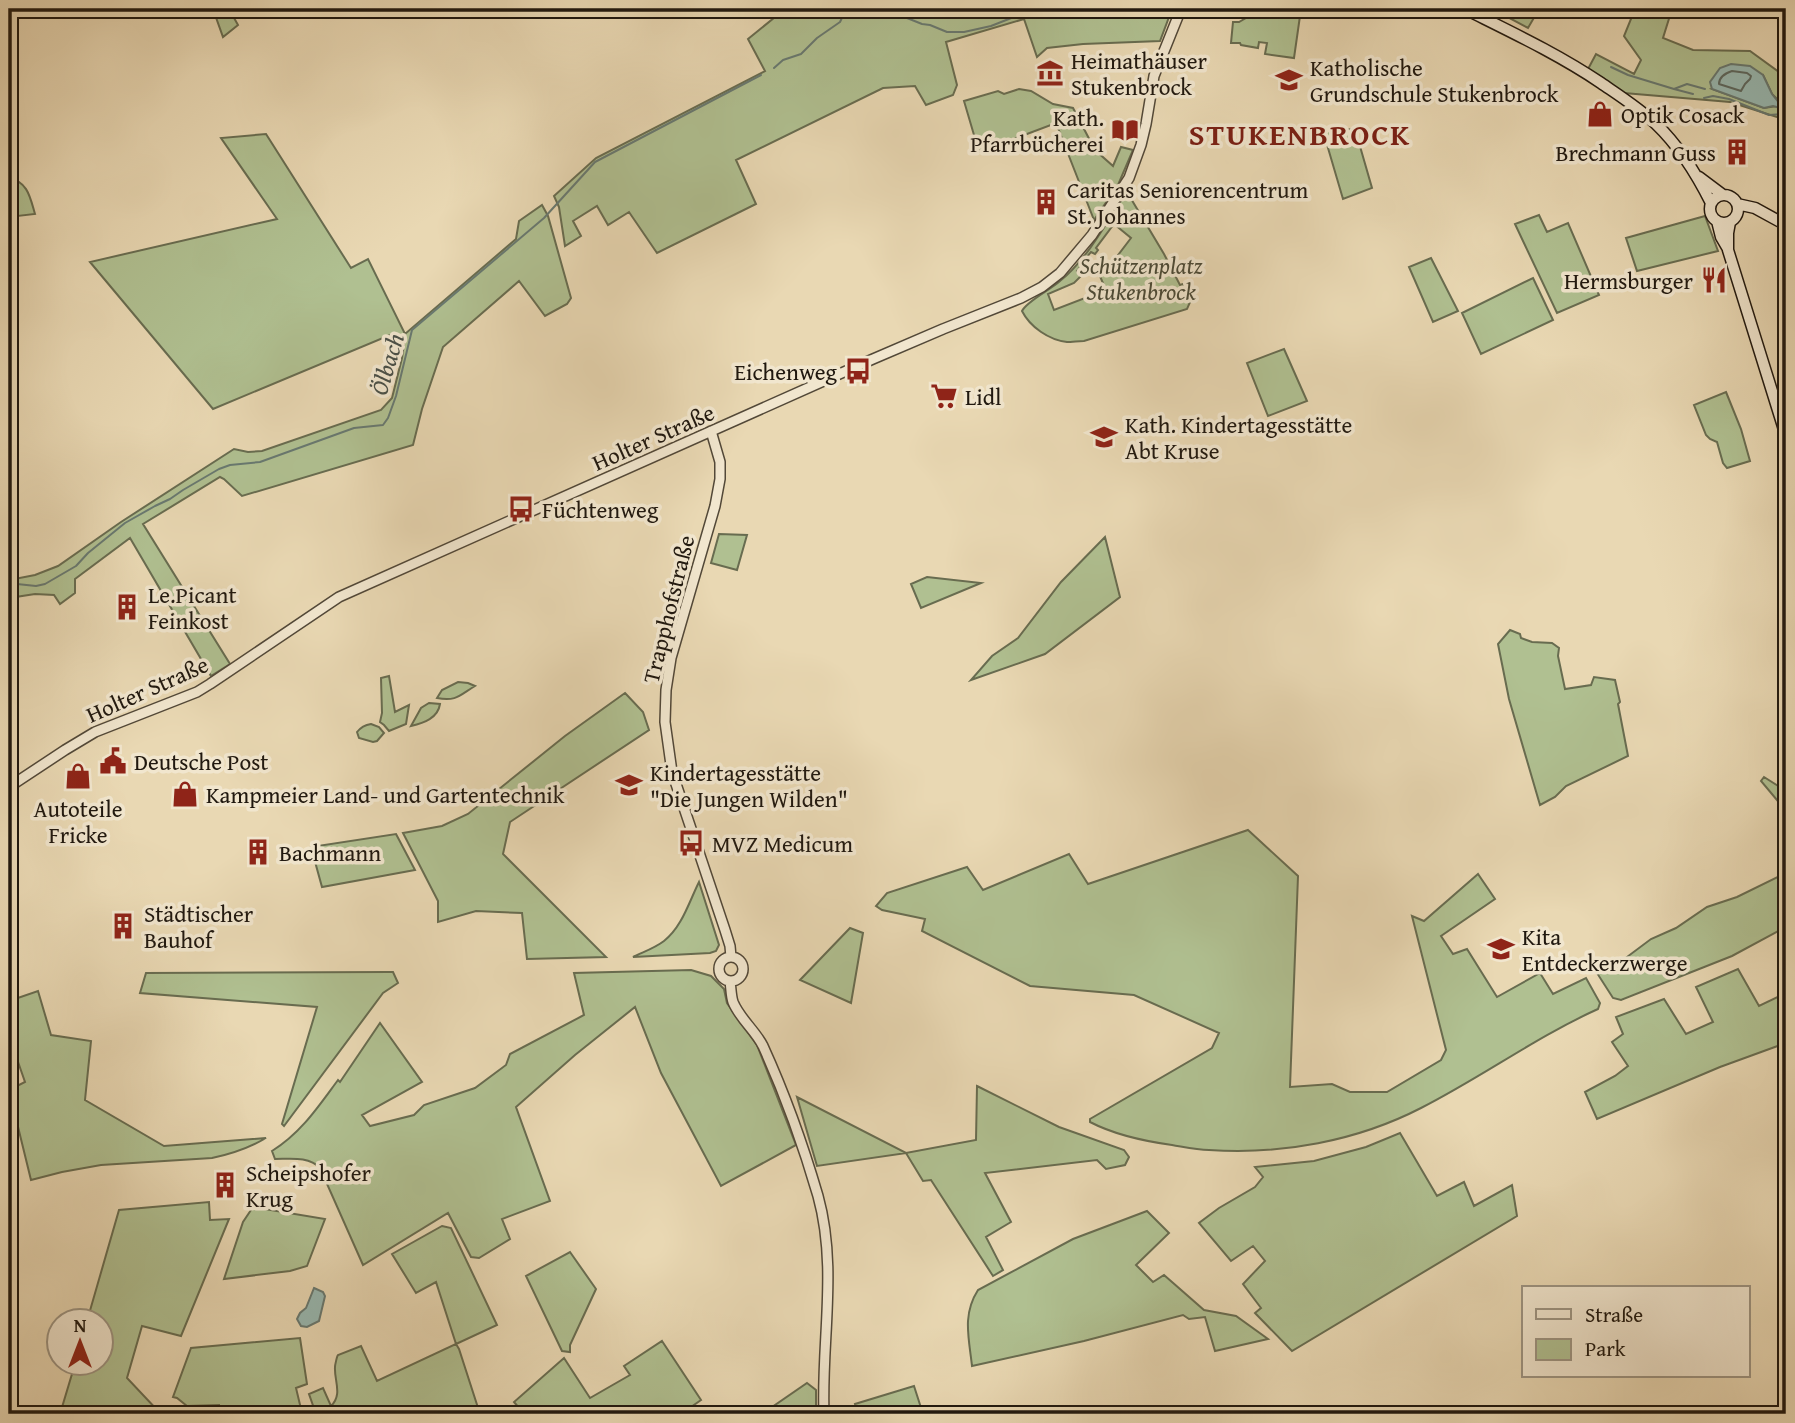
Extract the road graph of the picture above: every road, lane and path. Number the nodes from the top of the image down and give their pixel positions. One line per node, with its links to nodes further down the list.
1 (1181, 9): 12 (street, Holter Straße)
2 (1465, 9): 3 (main road)
3 (1693, 172): 4 (main road); 5 (main road)
4 (1723, 195): 5 (main road); 6 (main road)
5 (1711, 203): 9 (main road)
6 (1737, 204): 7 (main road); 8 (main road)
7 (1761, 212): 8 (main road); 10 (main road)
8 (1732, 220): 9 (main road); 11 (main road)
9 (1717, 221): 11 (main road)
10 (1786, 225)
11 (1728, 250): 13 (main road)
12 (711, 431): 14 (street, Holter Straße); 15 (street, Trapphofstraße)
13 (1786, 436)
14 (9, 788)
15 (731, 957): 16 (street); 16 (street)
16 (730, 981): 17 (street)
17 (824, 1414)

